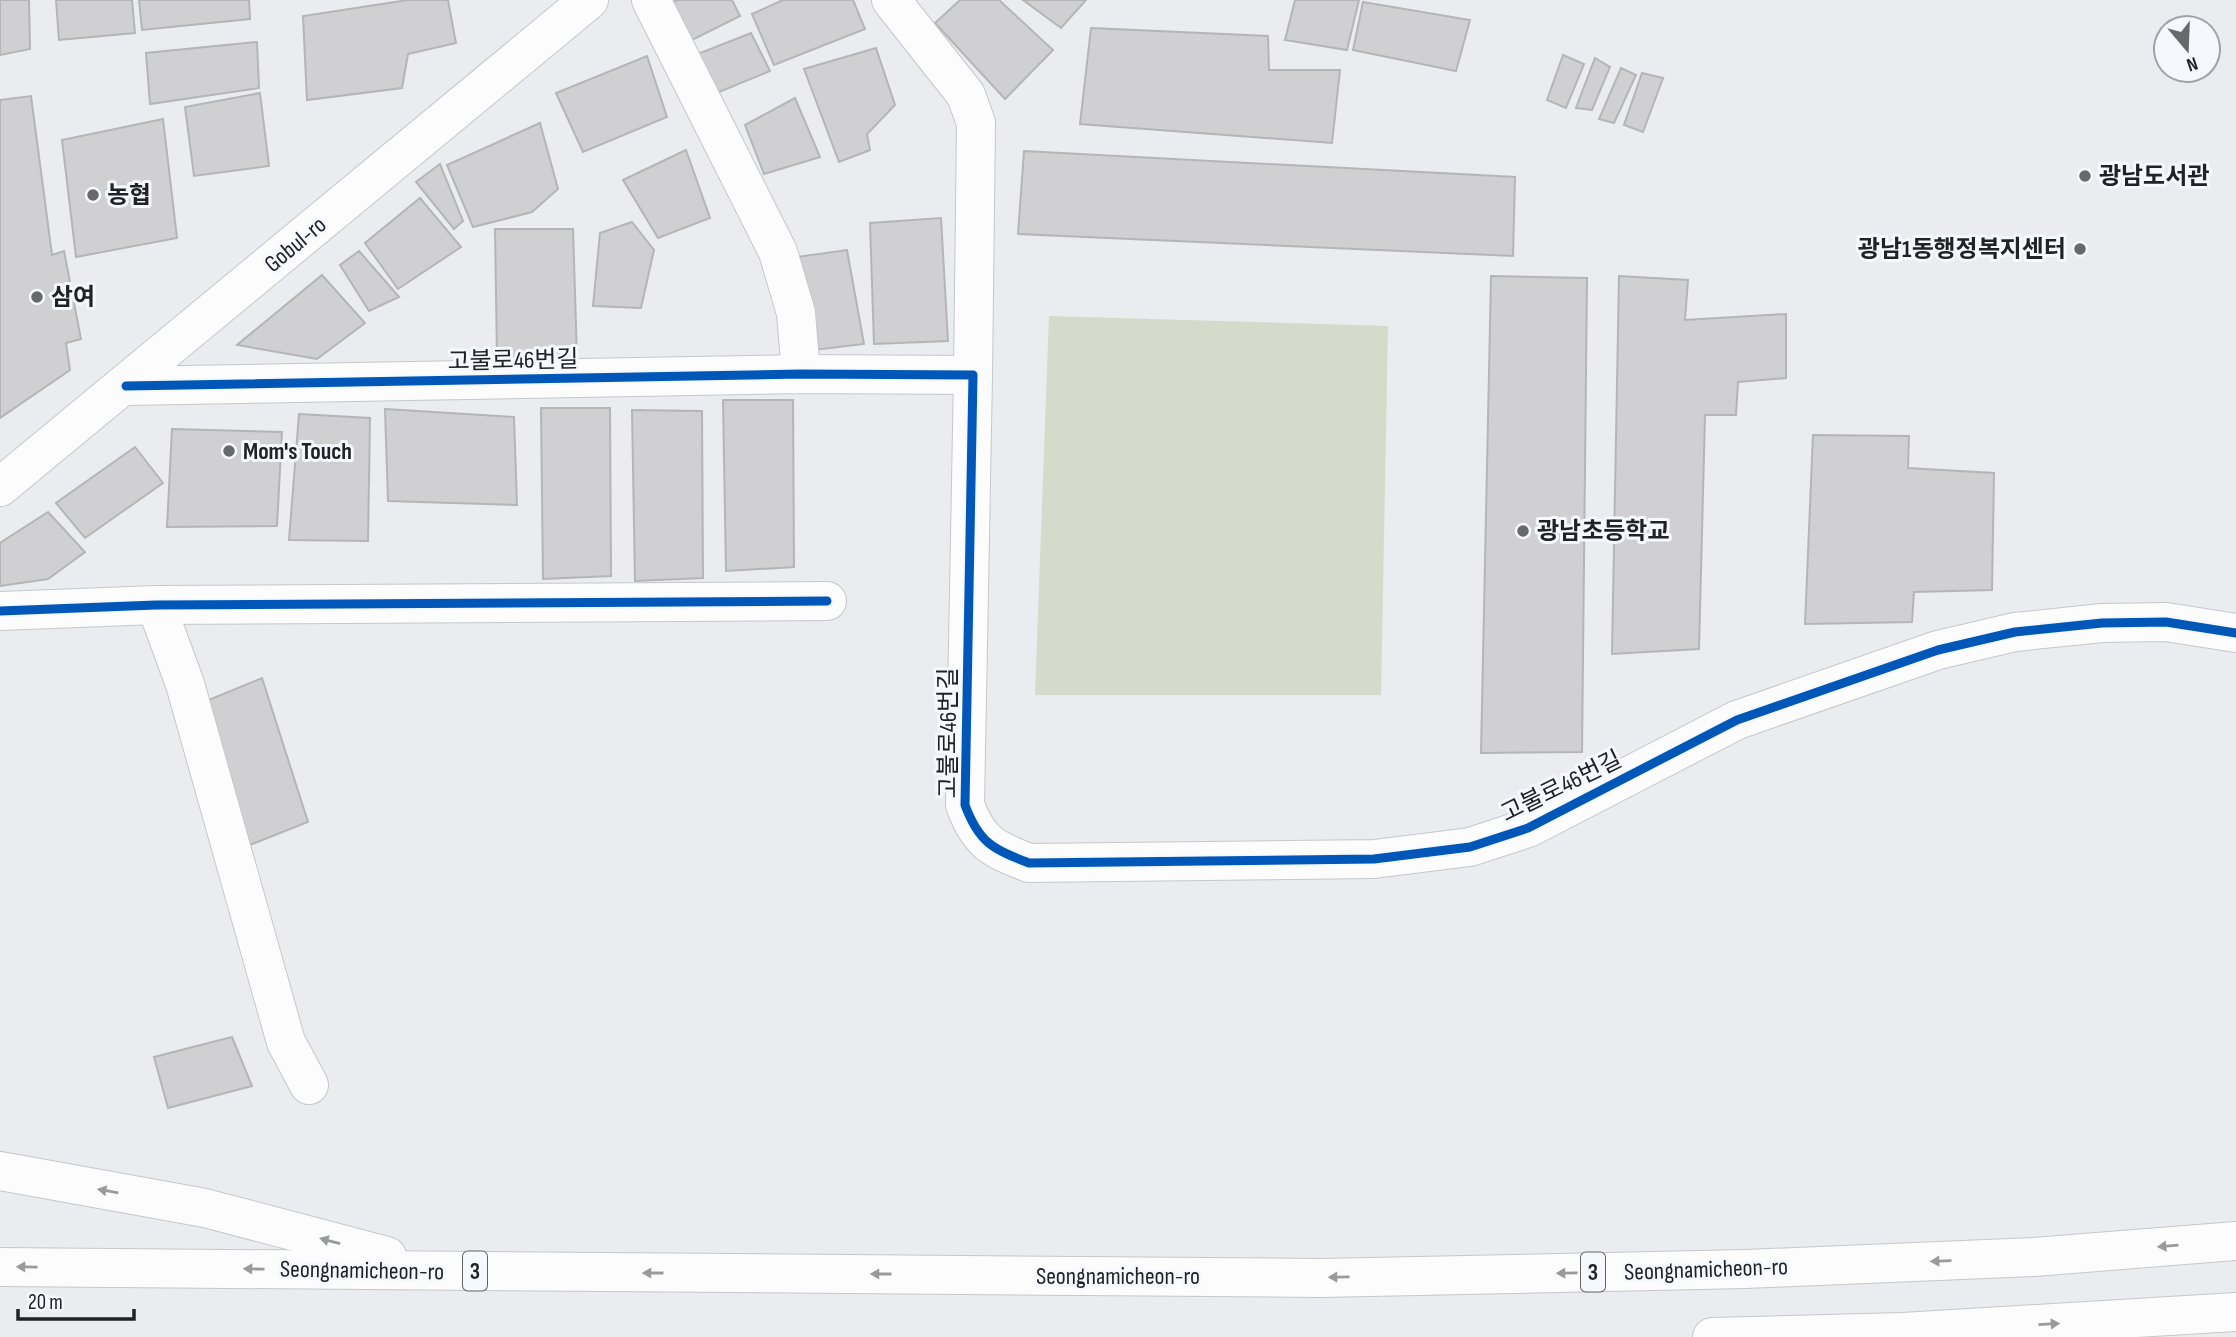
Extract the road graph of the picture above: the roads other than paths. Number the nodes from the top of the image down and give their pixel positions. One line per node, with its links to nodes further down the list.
1 (589, 0): 6 (main road, Gobul-ro)
2 (651, 0): 4 (main road)
3 (891, 0): 5 (main road)
4 (801, 374): 5 (main road, 고불로46번길); 6 (main road, 고불로46번길)
5 (973, 374): 11 (main road, 고불로46번길)
6 (126, 386): 7 (main road, Gobul-ro)
7 (0, 487)
8 (827, 601): 9 (main road)
9 (156, 605): 10 (main road); 12 (main road)
10 (0, 611)
11 (2236, 633)
12 (309, 1085)
13 (0, 1171): 16 (main road, one-way to 13)
14 (2236, 1241): 16 (main road, Seongnamicheon-ro / 3, one-way to 16)
15 (0, 1266): 16 (main road, Seongnamicheon-ro / 3, one-way to 15)
16 (443, 1271)
17 (2236, 1312): 18 (main road, one-way to 17)
18 (1712, 1337)

